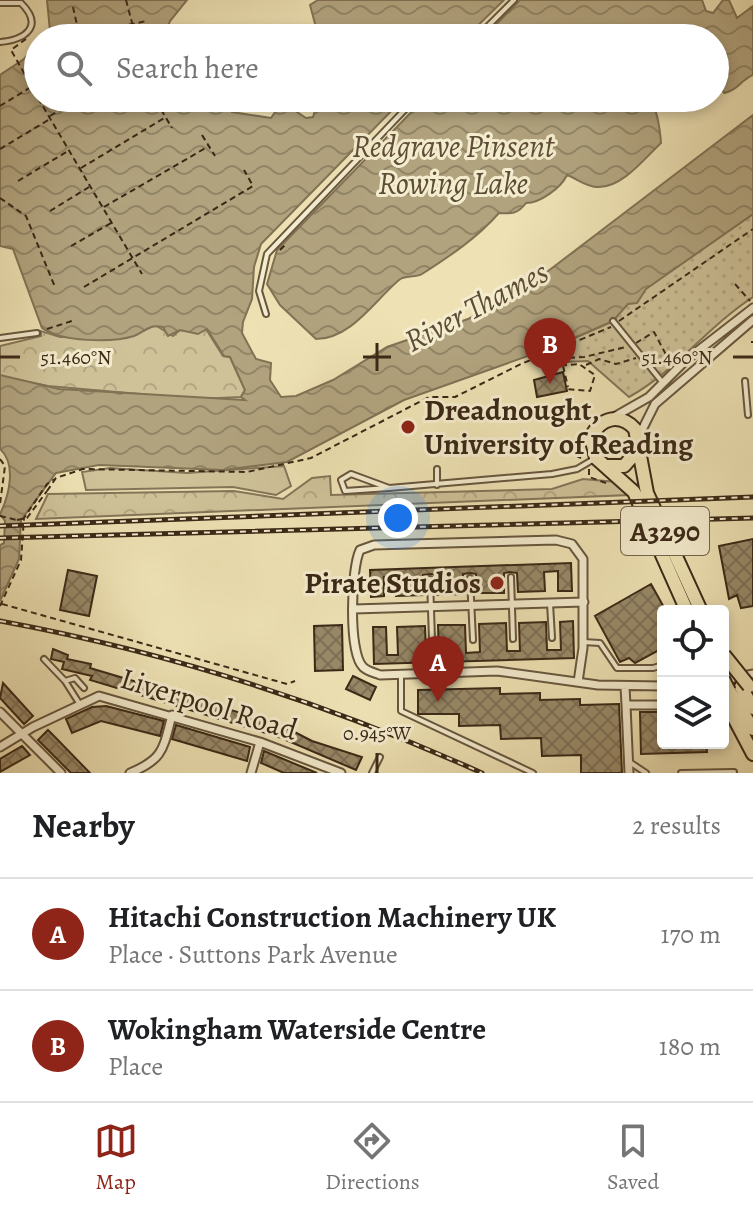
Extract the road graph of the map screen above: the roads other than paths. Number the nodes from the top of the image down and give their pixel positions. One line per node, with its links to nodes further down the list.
1 (514, 0): 4 (lane)
2 (0, 3): 3 (lane)
3 (29, 24)
4 (490, 24)
5 (24, 37): 6 (lane)
6 (0, 44)
7 (403, 112): 9 (lane)
8 (751, 304): 15 (street)
9 (266, 314)
10 (753, 320): 18 (street)
11 (614, 323): 15 (lane)
12 (37, 333): 13 (lane)
13 (0, 338)
14 (745, 381): 16 (lane)
15 (663, 383): 17 (street)
16 (748, 415)
17 (608, 419): 18 (main road); 19 (main road)
18 (639, 443): 19 (main road); 30 (main road, A3290)
19 (601, 462): 21 (lane); 29 (main road, A3290)
20 (437, 469): 21 (lane)
21 (437, 485): 22 (lane)
22 (389, 488): 22 (lane)
23 (511, 577): 28 (lane)
24 (470, 578): 31 (lane)
25 (430, 579): 32 (lane)
26 (584, 602): 27 (street); 33 (street); 38 (street)
27 (550, 603): 28 (street); 34 (lane)
28 (512, 604): 31 (street); 35 (lane)
29 (684, 605)
30 (698, 605)
31 (472, 606): 32 (street); 37 (lane)
32 (431, 607): 33 (street); 36 (lane)
33 (354, 609): 41 (street)
34 (552, 638)
35 (513, 639)
36 (432, 640)
37 (473, 640)
38 (583, 642): 40 (lane); 43 (street)
39 (44, 659): 42 (lane)
40 (657, 667)
41 (401, 674): 43 (street); 67 (lane)
42 (65, 681): 47 (lane); 48 (lane)
43 (578, 682): 46 (street)
44 (657, 686): 46 (street)
45 (737, 686): 51 (main road); 54 (main road); 58 (main road)
46 (625, 687): 49 (street)
47 (84, 688)
48 (79, 703): 53 (street, Liverpool Road); 55 (street, Liverpool Road)
49 (626, 705): 50 (street); 60 (street)
50 (657, 705)
51 (753, 708)
52 (0, 712): 55 (street)
53 (172, 715): 56 (street, Liverpool Road); 63 (street)
54 (753, 729)
55 (22, 735): 57 (street, Liverpool Road); 62 (street)
56 (260, 742): 64 (street); 65 (street, Liverpool Road)
57 (0, 747)
58 (753, 754)
59 (380, 757): 66 (lane)
60 (629, 761): 68 (street); 69 (lane)
61 (734, 772): 70 (lane)
62 (61, 773)
63 (130, 773)
64 (251, 773)
65 (341, 773)
66 (372, 773)
67 (533, 773)
68 (629, 773)
69 (646, 773)
70 (681, 773)

